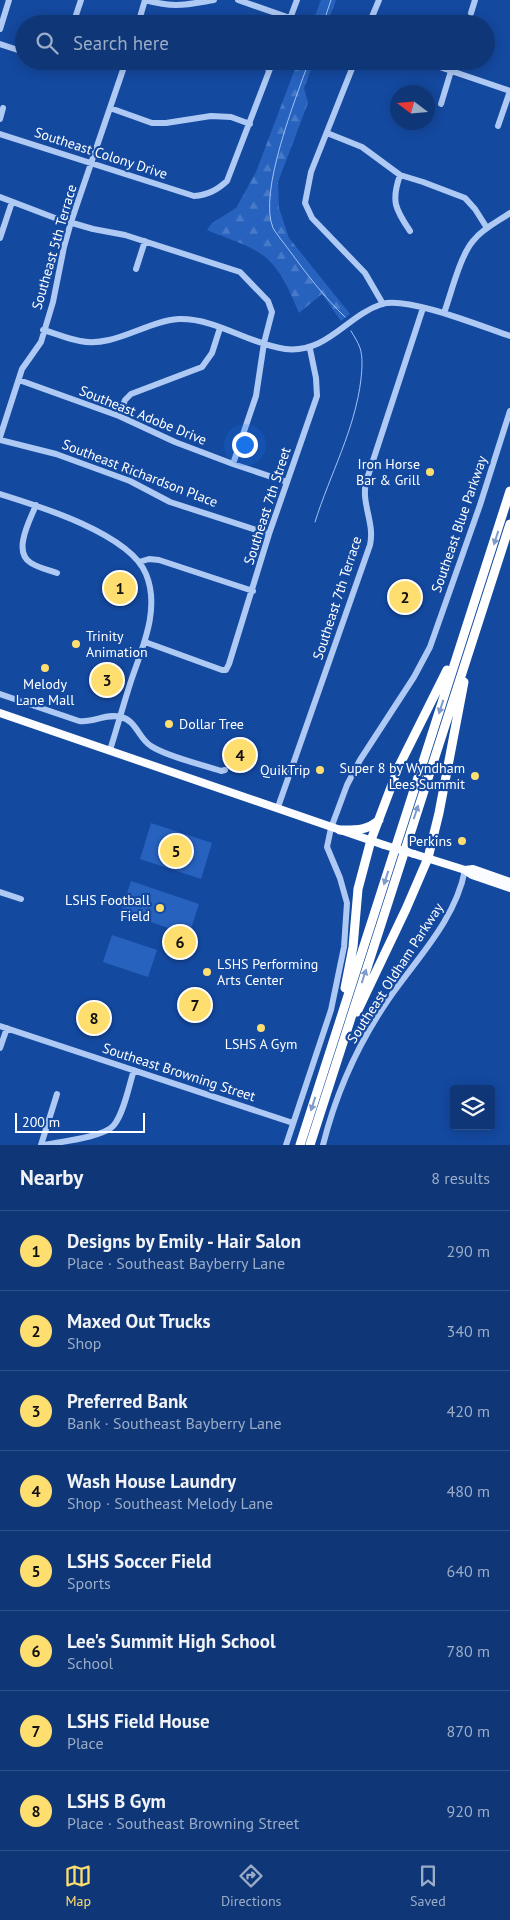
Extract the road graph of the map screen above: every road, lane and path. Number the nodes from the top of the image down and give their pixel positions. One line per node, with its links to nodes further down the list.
1 (9, 0): 15 (street)
2 (81, 0): 10 (street)
3 (145, 0): 4 (street); 11 (street)
4 (214, 0)
5 (238, 0): 12 (street)
6 (297, 0): 13 (street)
7 (379, 0): 14 (street)
8 (475, 0): 9 (street)
9 (471, 13)
10 (76, 15)
11 (141, 15)
12 (274, 15)
13 (291, 15)
14 (373, 15)
15 (0, 29)
16 (0, 44): 17 (street)
17 (15, 49)
18 (123, 70): 26 (street, Southeast 5th Terrace)
19 (270, 70): 28 (street)
20 (352, 70): 30 (street)
21 (449, 70): 22 (street)
22 (452, 71): 23 (street); 24 (street)
23 (510, 91): 29 (street)
24 (441, 104)
25 (3, 108): 27 (street)
26 (110, 108): 28 (street); 32 (street, Southeast 5th Terrace)
27 (0, 119)
28 (250, 124): 32 (street, Southeast Colony Drive)
29 (498, 126)
30 (328, 133): 33 (street); 43 (street)
31 (0, 134): 32 (street, Southeast Colony Drive)
32 (91, 163): 37 (street, Southeast 5th Terrace)
33 (400, 175): 38 (street); 39 (street)
34 (0, 198): 35 (street)
35 (12, 202): 37 (street); 40 (street)
36 (510, 213): 38 (street)
37 (71, 222): 41 (street); 47 (street, Southeast 5th Terrace)
38 (487, 228): 45 (street)
39 (410, 231)
40 (0, 238)
41 (145, 241): 42 (street); 49 (street)
42 (136, 269)
43 (383, 304): 44 (street); 50 (street)
44 (422, 308): 45 (street); 73 (street, Southeast 7th Terrace)
45 (444, 313): 48 (street)
46 (220, 328): 47 (street); 49 (street); 53 (street)
47 (44, 330): 51 (street, Southeast 5th Terrace)
48 (510, 336)
49 (264, 343): 50 (street); 55 (street)
50 (310, 348): 56 (street, Southeast 7th Street)
51 (18, 380): 53 (street, Southeast Adobe Drive); 54 (street, Southeast 5th Terrace)
52 (510, 411): 75 (street, Southeast Blue Parkway)
53 (119, 416): 55 (street, Southeast Adobe Drive)
54 (0, 438): 61 (street, Southeast Richardson Place)
55 (233, 464): 56 (street, Southeast Adobe Drive)
56 (287, 482): 61 (street, Southeast 7th Street)
57 (510, 491): 66 (highway, one-way to 66)
58 (0, 494): 59 (street)
59 (36, 505): 62 (street); 63 (street)
60 (510, 524): 65 (highway)
61 (269, 534): 64 (street, Southeast 7th Street)
62 (139, 562): 64 (street); 67 (street)
63 (57, 573)
64 (253, 591): 67 (street, Southeast 7th Street)
65 (480, 613): 77 (highway); 87 (highway, one-way to 65)
66 (467, 627): 74 (highway); 85 (highway, one-way to 85)
67 (144, 642): 70 (street)
68 (0, 694): 70 (street)
69 (0, 712): 71 (main road)
70 (120, 716): 71 (street); 72 (street)
71 (110, 750): 73 (main road)
72 (225, 770)
73 (278, 808): 75 (main road)
74 (379, 820): 75 (highway); 76 (highway)
75 (336, 829): 76 (main road); 89 (street, Southeast Blue Parkway)
76 (371, 840): 77 (main road, bridge); 85 (highway)
77 (428, 858): 78 (main road); 87 (highway)
78 (465, 870): 79 (main road); 80 (main road); 94 (street, Southeast Oldham Parkway)
79 (510, 882)
80 (510, 888)
81 (0, 892): 82 (street)
82 (21, 899)
83 (3, 1027): 84 (street); 86 (street, Southeast Browning Street)
84 (0, 1048)
85 (326, 1063): 92 (highway, one-way to 92)
86 (134, 1070): 89 (street, Southeast Browning Street); 90 (street)
87 (333, 1072): 93 (highway)
88 (57, 1094): 90 (street)
89 (293, 1123): 91 (street, Southeast Blue Parkway)
90 (42, 1145)
91 (286, 1145)
92 (300, 1145)
93 (310, 1145)
94 (323, 1145)

